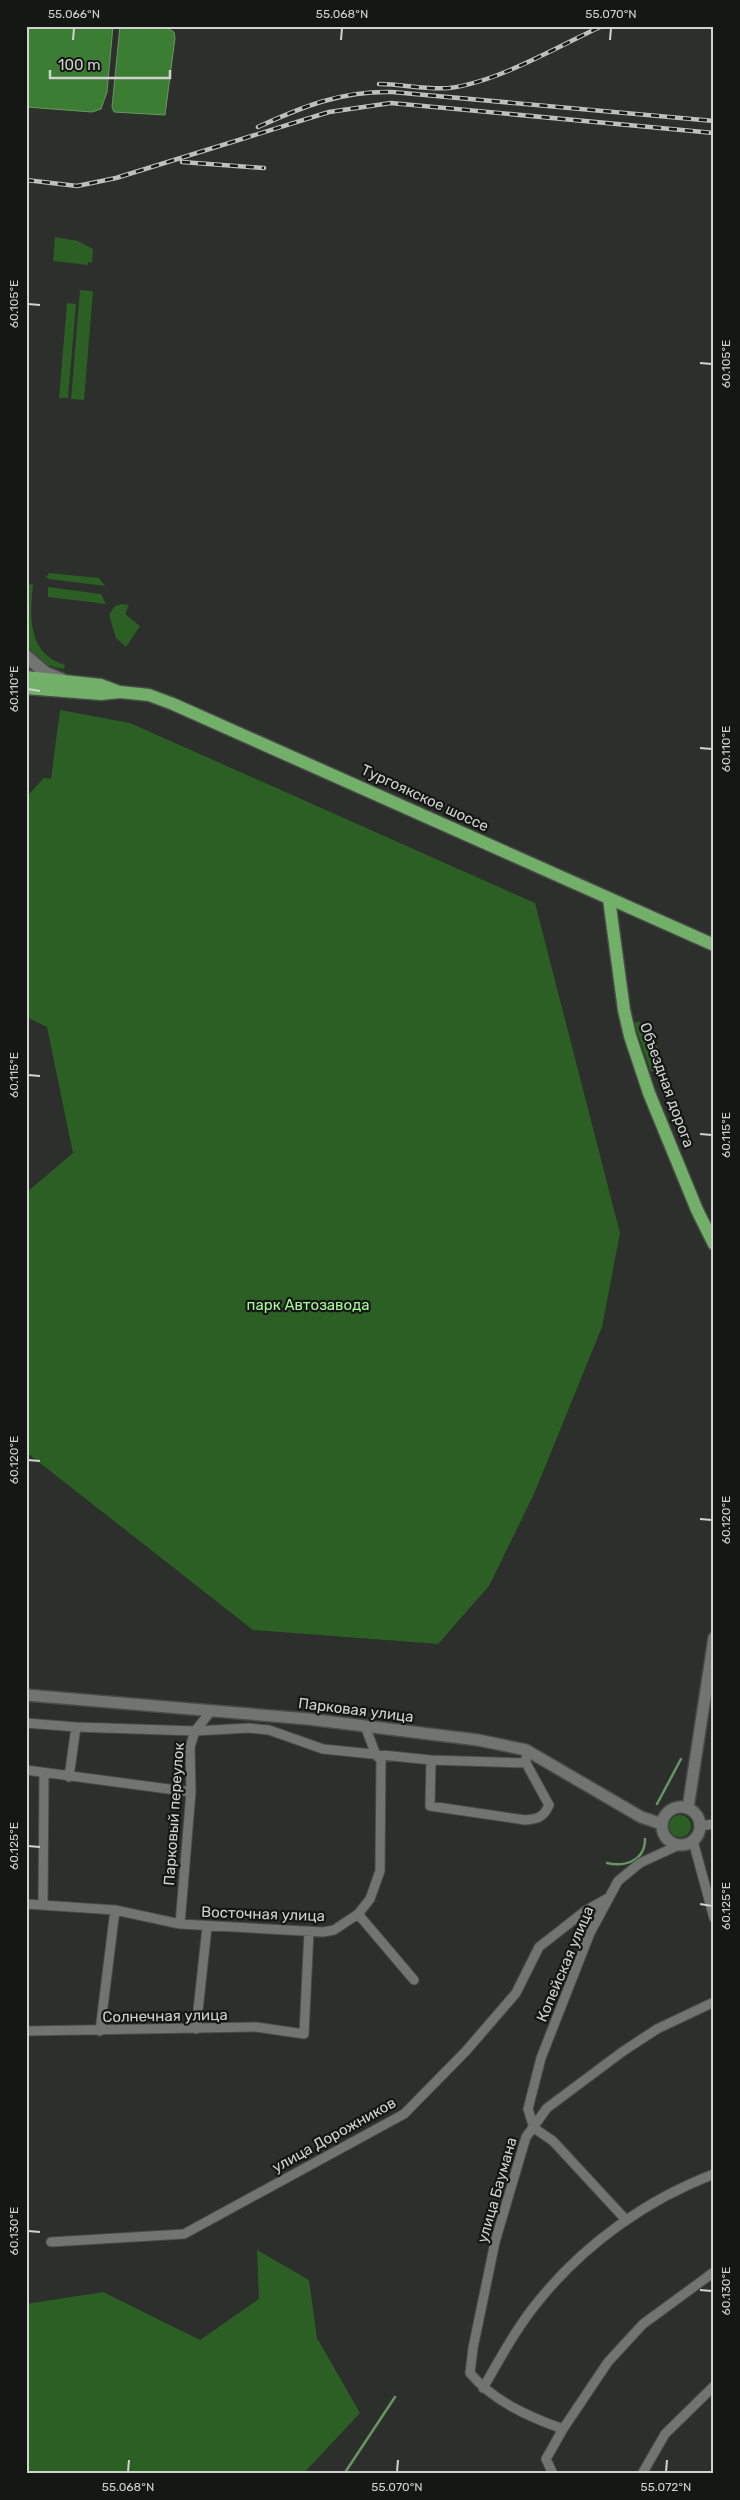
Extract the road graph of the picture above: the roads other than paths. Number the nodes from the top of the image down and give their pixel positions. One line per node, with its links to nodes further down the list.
1 (26, 656): 3 (main road)
2 (26, 677): 3 (main road, Тургоякское шоссе)
3 (66, 681): 5 (main road, Тургоякское шоссе)
4 (26, 688): 5 (main road, Тургоякское шоссе)
5 (120, 692): 6 (main road, Тургоякское шоссе)
6 (609, 899): 7 (main road, Тургоякское шоссе); 8 (main road, Объездная дорога)
7 (714, 944)
8 (714, 1244)
9 (714, 1638): 24 (street)
10 (26, 1695): 11 (street, Парковая улица)
11 (211, 1711): 12 (street, Парковая улица); 17 (street, Парковый переулок)
12 (247, 1714): 14 (street, Парковая улица); 16 (street)
13 (26, 1723): 15 (street)
14 (365, 1726): 18 (street, Восточная улица); 25 (street, Парковая улица)
15 (76, 1727): 17 (street); 22 (street)
16 (249, 1728): 17 (street); 18 (street)
17 (195, 1731): 23 (street, Парковый переулок)
18 (376, 1755): 19 (street); 34 (street, Восточная улица)
19 (431, 1760): 19 (street)
20 (26, 1770): 21 (street)
21 (44, 1773): 22 (street); 32 (street)
22 (69, 1777): 23 (street)
23 (191, 1792): 36 (street, Парковый переулок)
24 (688, 1808): 25 (street); 27 (street)
25 (662, 1824): 29 (street)
26 (714, 1824): 27 (street)
27 (700, 1826): 28 (street)
28 (693, 1841): 29 (street); 35 (street)
29 (679, 1845): 30 (street, Копейская улица)
30 (608, 1898): 44 (street, Копейская улица); 47 (street, улица Дорожников)
31 (26, 1904): 32 (street, Восточная улица)
32 (43, 1905): 33 (street, Восточная улица)
33 (115, 1910): 36 (street, Восточная улица); 43 (street)
34 (358, 1914): 38 (street, Восточная улица); 39 (street)
35 (714, 1918)
36 (180, 1924): 37 (street, Восточная улица)
37 (207, 1927): 38 (street, Восточная улица); 41 (street)
38 (309, 1931): 41 (street, Солнечная улица)
39 (414, 1980)
40 (714, 2002): 44 (street, улица Баумана)
41 (196, 2029): 43 (street, Солнечная улица)
42 (26, 2031): 43 (street, Солнечная улица)
43 (100, 2031)
44 (534, 2128): 46 (street); 50 (street, улица Баумана)
45 (714, 2174): 46 (street)
46 (626, 2220): 50 (street)
47 (51, 2242)
48 (714, 2272): 51 (street)
49 (714, 2386): 53 (street)
50 (483, 2388): 51 (street)
51 (563, 2429): 52 (street)
52 (553, 2474)
53 (642, 2474)

